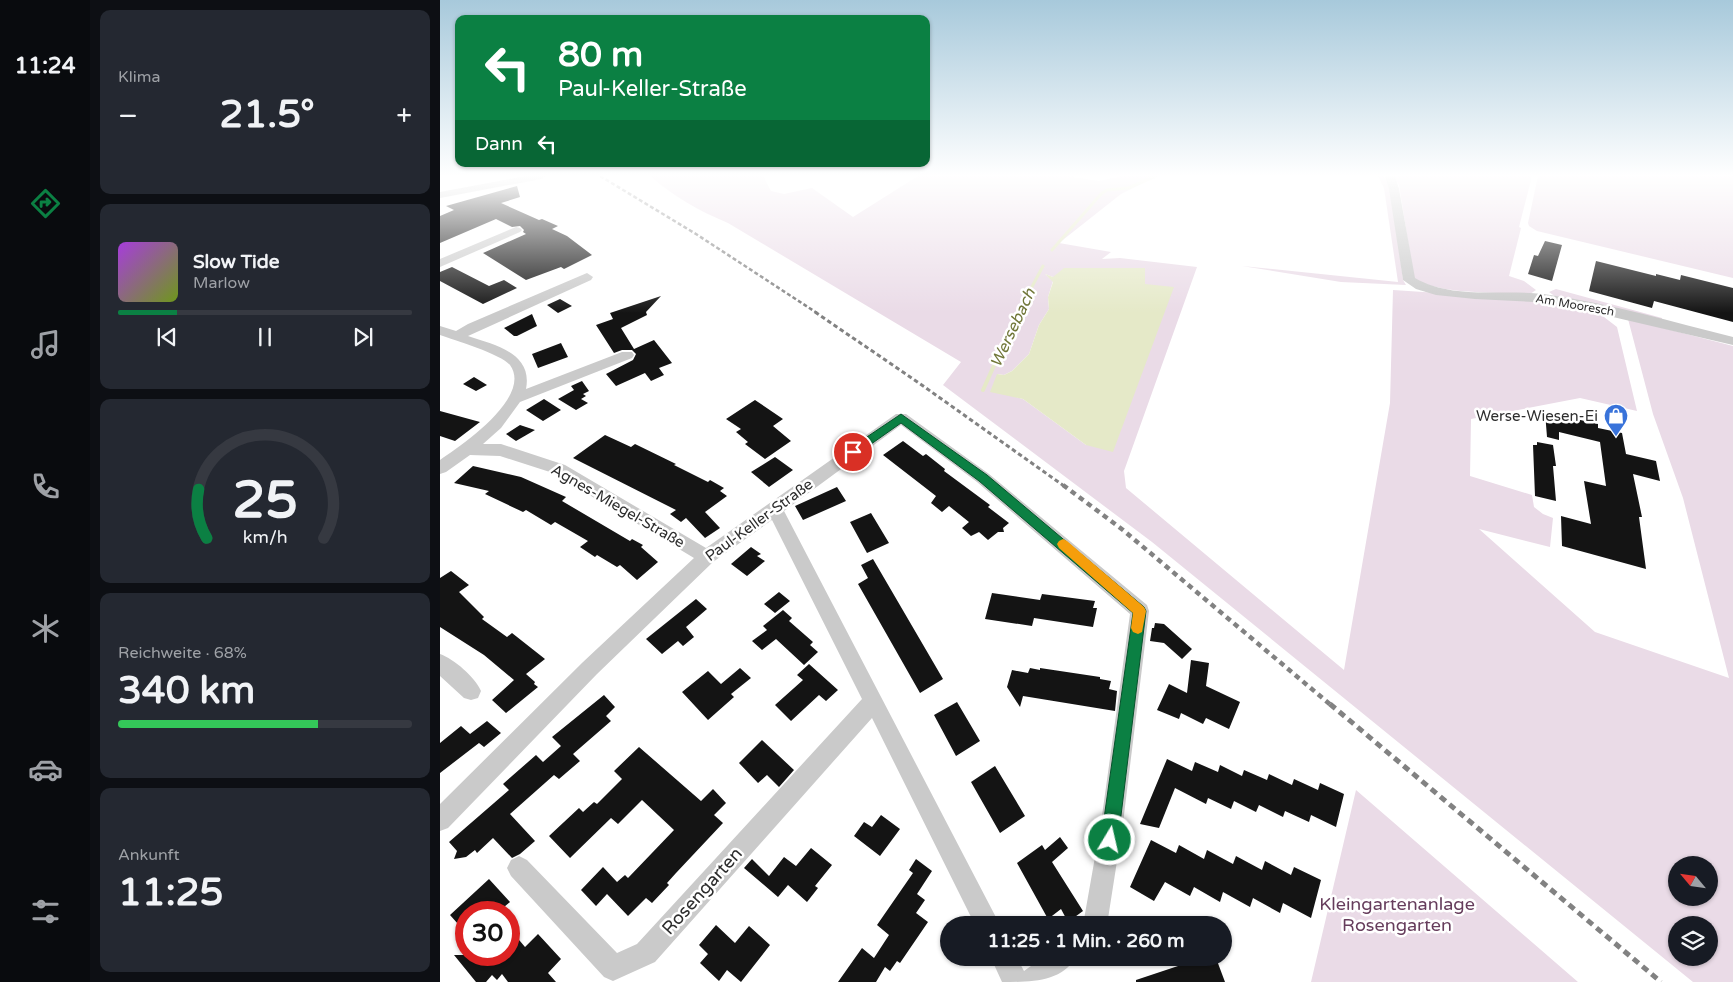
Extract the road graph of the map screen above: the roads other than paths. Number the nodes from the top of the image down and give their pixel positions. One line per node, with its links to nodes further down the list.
1 (1399, 222): 6 (street, Am Mooresch)
2 (516, 230): 3 (street)
3 (440, 263)
4 (587, 277): 5 (street)
5 (446, 334): 8 (street)
6 (1733, 341)
7 (627, 355): 8 (street)
8 (517, 398): 9 (street)
9 (470, 448): 10 (street); 12 (street, Agnes-Miegel-Straße)
10 (440, 468)
11 (774, 508): 12 (street, Paul-Keller-Straße); 15 (street); 19 (street, Paul-Keller-Straße)
12 (707, 558): 16 (street, Paul-Keller-Straße)
13 (440, 663): 14 (street)
14 (471, 691)
15 (874, 701): 17 (street, Rosengarten); 18 (street)
16 (440, 820)
17 (519, 868)
18 (983, 916)
19 (1096, 916)
20 (1008, 966): 22 (street)
21 (1052, 966): 23 (street)
22 (1016, 982)
23 (1031, 982)

